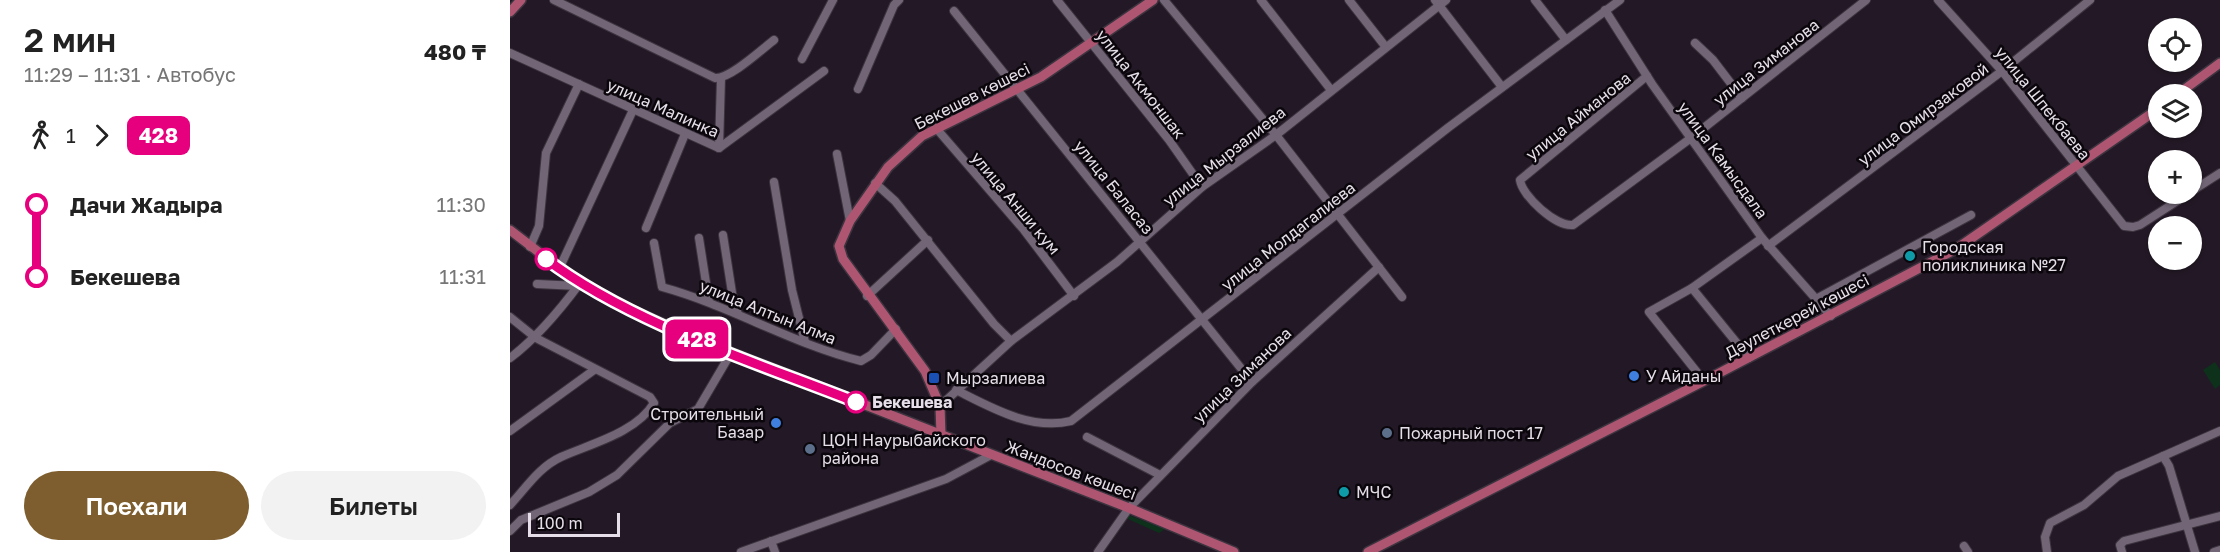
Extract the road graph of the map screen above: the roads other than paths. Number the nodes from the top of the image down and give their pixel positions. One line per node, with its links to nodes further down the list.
1 (521, 0): 18 (main road)
2 (554, 0): 30 (street)
3 (833, 0): 25 (street)
4 (899, 0): 34 (street)
5 (1057, 0): 22 (street, улица Акмоншак)
6 (1152, 0): 22 (main road, Бекешев көшесі)
7 (1164, 0): 42 (street)
8 (1261, 0): 36 (street)
9 (1349, 0): 23 (street)
10 (1535, 0): 20 (street)
11 (1620, 0): 17 (street, улица Молдагалиева)
12 (1866, 0): 37 (street, улица Зиманова)
13 (1938, 0): 28 (street, улица Шпекбаева)
14 (2090, 0): 28 (street, улица Омирзаковой)
15 (1440, 2): 23 (street, улица Мырзалиева); 33 (street)
16 (954, 10): 35 (street, улица Баласаз)
17 (1605, 10): 20 (street, улица Молдагалиева); 29 (street, улица Камысдала)
18 (510, 12)
19 (774, 40): 30 (street)
20 (1566, 40): 33 (street, улица Молдагалиева)
21 (1695, 43): 37 (street)
22 (1092, 44): 35 (main road, Бекешев көшесі); 52 (street, улица Акмоншак)
23 (1385, 46): 36 (street, улица Мырзалиева)
24 (510, 53): 31 (street, улица Малинка)
25 (802, 59)
26 (2220, 63): 32 (main road)
27 (824, 71): 44 (street, улица Малинка)
28 (2002, 71): 47 (street, улица Шпекбаева); 65 (street, улица Омирзаковой)
29 (1647, 76): 43 (street, улица Камысдала); 46 (street, улица Айманова)
30 (721, 78): 44 (street)
31 (579, 84): 38 (street, улица Малинка); 66 (street)
32 (2192, 84)
33 (1502, 87): 54 (street, улица Молдагалиева)
34 (858, 89)
35 (1016, 90): 40 (main road, Бекешев көшесі); 63 (street, улица Баласаз)
36 (1331, 90): 42 (street, улица Мырзалиева)
37 (1742, 98): 43 (street, улица Зиманова)
38 (633, 110): 41 (street, улица Малинка); 68 (street)
39 (2148, 116): 47 (main road, Дәулеткерей көшесі)
40 (936, 128): 50 (main road, Бекешев көшесі); 73 (street, улица Анши кум)
41 (685, 134): 44 (street, улица Малинка); 57 (street)
42 (1275, 135): 52 (street, улица Мырзалиева); 54 (street)
43 (1691, 138): 46 (street, улица Зиманова); 61 (street, улица Камысдала)
44 (718, 148)
45 (837, 154): 56 (street)
46 (1653, 166)
47 (2077, 167): 53 (street, улица Шпекбаева); 78 (main road, Дәулеткерей көшесі)
48 (2220, 172): 51 (street)
49 (774, 182): 84 (street)
50 (875, 183): 56 (main road, Бекешев көшесі); 62 (street)
51 (2202, 184)
52 (1202, 187): 63 (street, улица Мырзалиева)
53 (2173, 204)
54 (1338, 213): 67 (street); 80 (street, улица Молдагалиева)
55 (1971, 215): 75 (street)
56 (850, 221): 72 (main road, Бекешев көшесі)
57 (646, 228)
58 (510, 230): 66 (main road, Жандосов көшесі)
59 (723, 235): 77 (street)
60 (699, 238): 76 (street)
61 (1762, 238): 65 (street, улица Камысдала); 71 (street)
62 (928, 240): 72 (street); 83 (street)
63 (1141, 241): 73 (street, улица Мырзалиева); 80 (street, улица Баласаз)
64 (654, 243): 76 (street, улица Алтын Алма)
65 (1768, 246): 75 (street, улица Камысдала)
66 (530, 247): 68 (main road, Жандосов көшесі)
67 (1379, 267): 74 (street); 89 (street, улица Зиманова)
68 (559, 269): 70 (main road, Жандосов көшесі)
69 (537, 284): 70 (street)
70 (579, 285): 82 (street); 85 (main road, Жандосов көшесі)
71 (1692, 288): 87 (street); 90 (street)
72 (867, 296): 81 (main road, Бекешев көшесі)
73 (1074, 296): 83 (street, улица Мырзалиева)
74 (1402, 297)
75 (1816, 299): 78 (street, улица Камысдала)
76 (709, 302): 77 (street, улица Алтын Алма)
77 (738, 314): 84 (street, улица Алтын Алма)
78 (1831, 315): 87 (main road, Дәулеткерей көшесі)
79 (510, 317): 82 (street)
80 (1202, 321): 89 (street, улица Баласаз); 91 (street, улица Молдагалиева)
81 (896, 328): 84 (street, улица Алтын Алма); 92 (main road, Бекешев көшесі)
82 (536, 338): 86 (street); 88 (street)
83 (1011, 341): 91 (street, улица Мырзалиева)
84 (805, 342)
85 (731, 352): 95 (main road, Жандосов көшесі); 104 (street)
86 (510, 358)
87 (1749, 358): 90 (main road, Дәулеткерей көшесі)
88 (594, 370): 93 (street); 100 (street)
89 (1252, 381): 99 (street, улица Зиманова)
90 (1704, 381): 111 (main road, Дәулеткерей көшесі)
91 (956, 390): 92 (street, улица Мырзалиева)
92 (940, 406): 95 (main road, Бекешев көшесі)
93 (510, 431)
94 (2220, 431): 98 (street)
95 (941, 435): 97 (main road, Жандосов көшесі)
96 (1087, 438): 99 (street)
97 (991, 455): 101 (main road, Жандосов көшесі); 105 (street)
98 (2163, 456): 103 (street); 112 (street)
99 (1160, 475): 101 (street, улица Зиманова)
100 (510, 505)
101 (1129, 508): 109 (street, улица Зиманова); 110 (main road, Жандосов көшесі)
102 (2220, 516): 103 (street)
103 (2187, 525): 113 (street); 114 (street)
104 (510, 531)
105 (771, 541): 107 (street); 108 (street)
106 (2220, 550): 115 (street)
107 (741, 552)
108 (776, 552)
109 (1098, 552)
110 (1234, 552)
111 (1368, 552)
112 (2048, 552)
113 (2122, 552)
114 (2195, 552)
115 (2214, 552)

